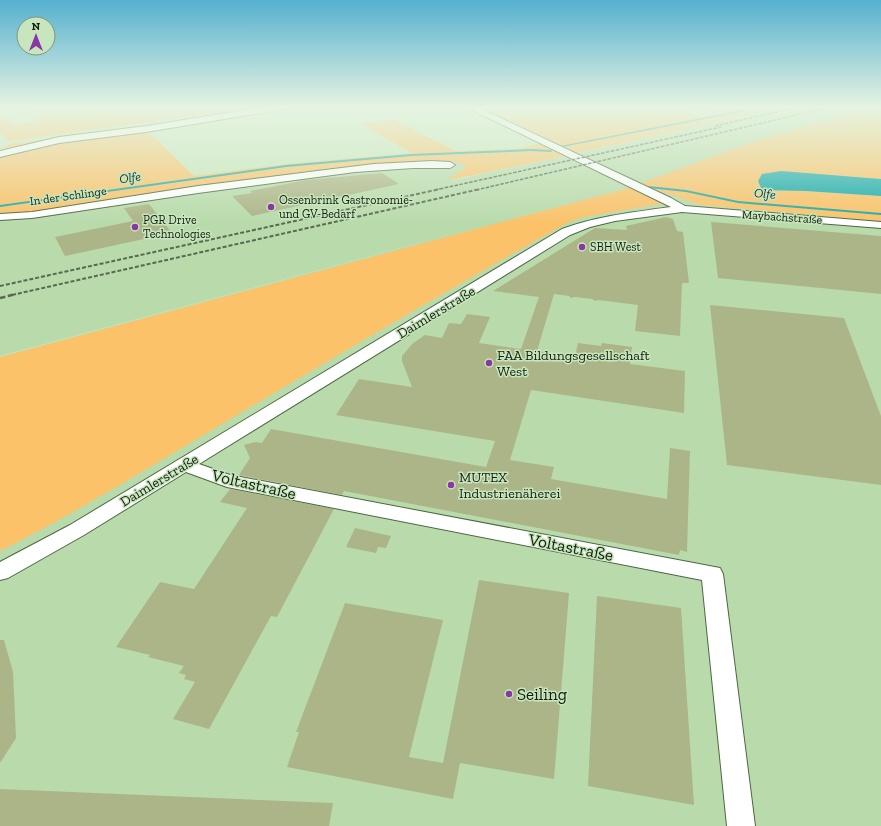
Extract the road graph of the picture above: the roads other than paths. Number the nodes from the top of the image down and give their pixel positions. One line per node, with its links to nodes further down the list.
1 (35, 146): 3 (street)
2 (552, 146): 5 (street)
3 (0, 154)
4 (450, 165): 6 (street, In der Schlinge)
5 (682, 209): 7 (street, Maybachstraße); 8 (street, Daimlerstraße)
6 (0, 217)
7 (881, 224)
8 (184, 465): 9 (street, Daimlerstraße); 10 (street, Voltastraße)
9 (0, 572)
10 (741, 826)

